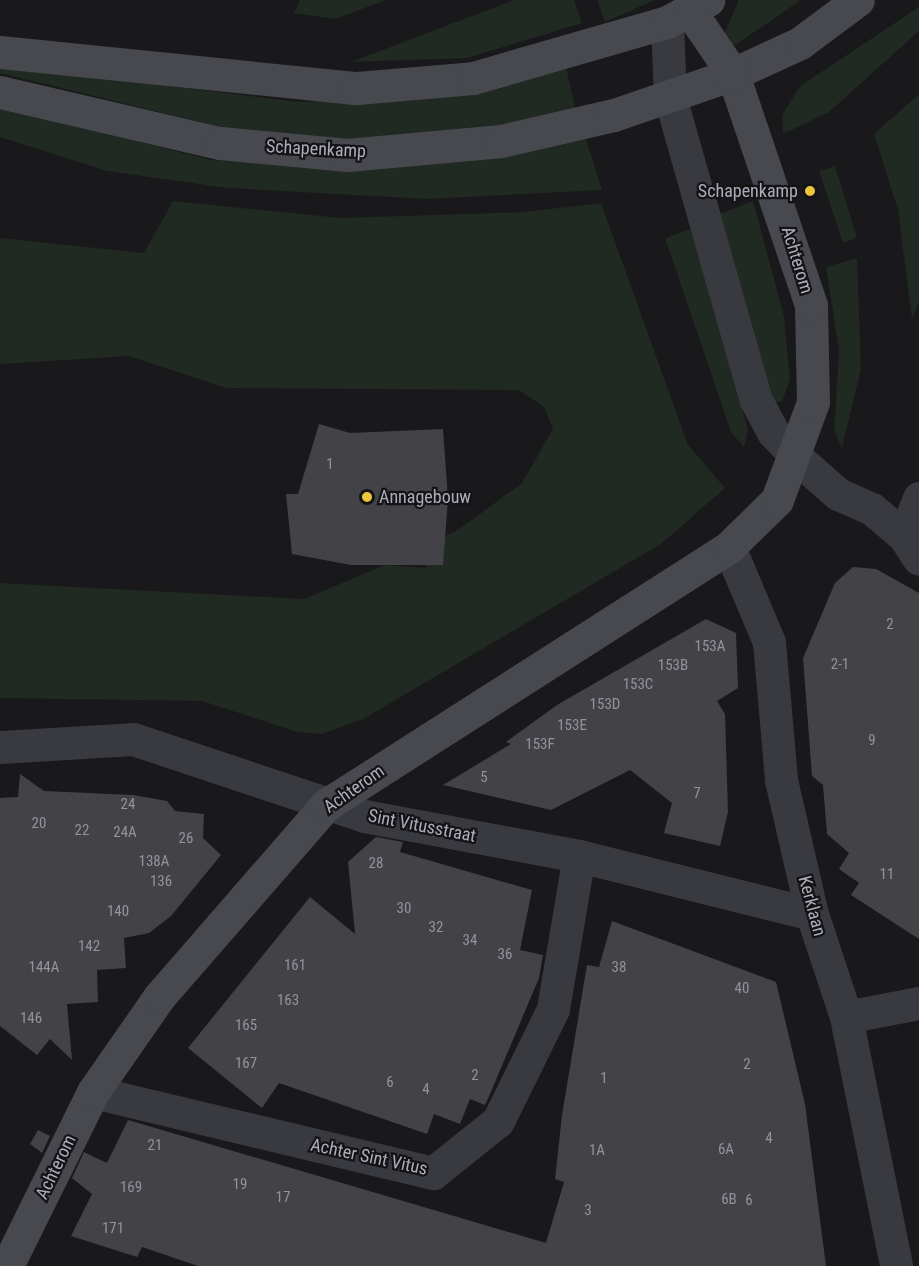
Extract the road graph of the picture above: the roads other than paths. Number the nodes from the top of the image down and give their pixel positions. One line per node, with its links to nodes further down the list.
1 (858, 0): 4 (main road, Schapenkamp)
2 (688, 11): 3 (main road); 4 (main road, Achterom); 6 (street)
3 (0, 52)
4 (733, 74): 6 (main road, Schapenkamp); 7 (main road, Achterom)
5 (0, 92): 6 (main road, Schapenkamp)
6 (670, 97): 7 (street)
7 (796, 457): 9 (street); 10 (main road, Achterom)
8 (919, 498): 9 (street)
9 (914, 543)
10 (729, 548): 12 (main road, Achterom); 14 (street, Kerklaan)
11 (0, 747): 12 (street, Sint Vitusstraat)
12 (326, 805): 13 (street, Sint Vitusstraat); 17 (main road, Achterom)
13 (579, 856): 14 (street, Sint Vitusstraat); 17 (street, Achter Sint Vitus)
14 (813, 914): 16 (street, Kerklaan)
15 (919, 1004): 16 (street)
16 (846, 1017): 19 (street, Kerklaan)
17 (93, 1092): 18 (main road, Achterom)
18 (7, 1266)
19 (896, 1266)

